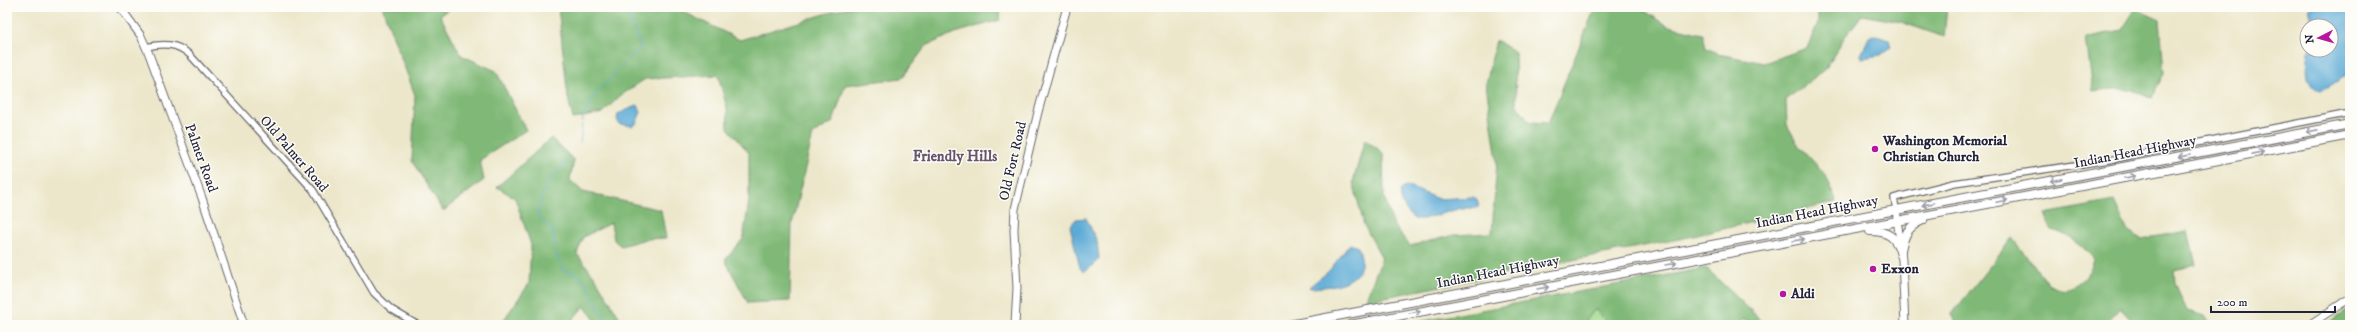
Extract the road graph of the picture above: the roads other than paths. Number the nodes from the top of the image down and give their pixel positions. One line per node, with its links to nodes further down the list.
1 (120, 7): 3 (main road, Palmer Road)
2 (1067, 7): 15 (main road, Old Fort Road)
3 (146, 47): 13 (main road, Palmer Road); 14 (street, Old Palmer Road)
4 (2350, 113): 7 (street)
5 (2350, 124): 7 (highway, Indian Head Highway, one-way to 7)
6 (2350, 135): 8 (highway, Indian Head Highway, one-way to 6)
7 (1896, 209): 9 (main road); 16 (highway, Indian Head Highway)
8 (1941, 213): 9 (highway, Indian Head Highway); 11 (highway)
9 (1898, 221): 10 (highway, Indian Head Highway); 11 (main road)
10 (1853, 231): 11 (highway); 17 (highway, Indian Head Highway, one-way to 10)
11 (1901, 253): 18 (main road)
12 (2350, 298): 19 (main road)
13 (244, 325)
14 (418, 325)
15 (1015, 325)
16 (1289, 325)
17 (1350, 325)
18 (1905, 325)
19 (2309, 325)

